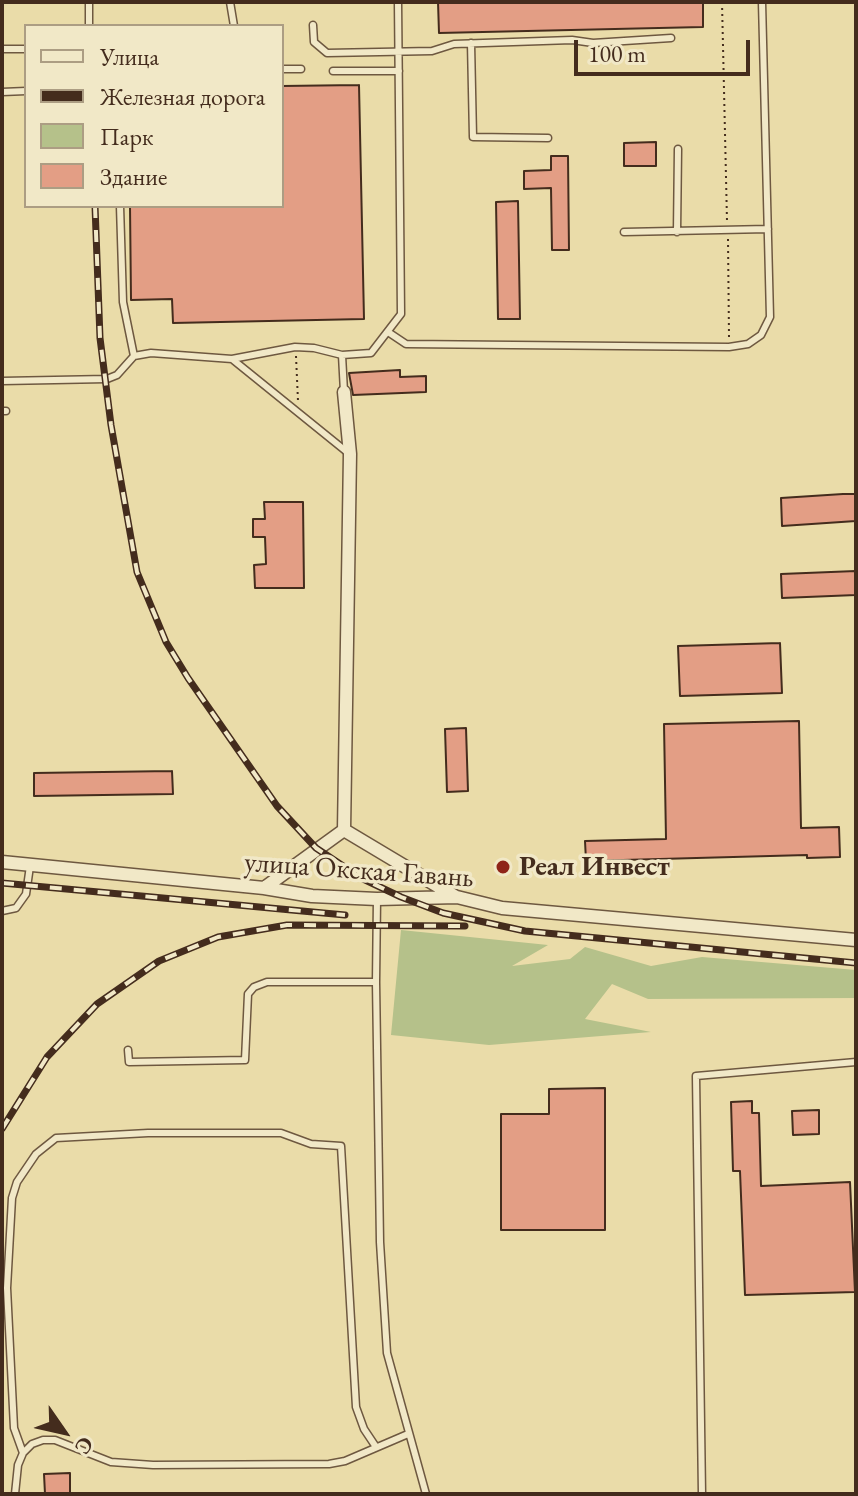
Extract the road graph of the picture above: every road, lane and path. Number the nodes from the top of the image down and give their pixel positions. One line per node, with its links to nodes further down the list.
1 (89, 2): 6 (lane)
2 (230, 2): 7 (lane)
3 (398, 2): 13 (lane)
4 (722, 2): 24 (path)
5 (762, 2): 23 (lane)
6 (89, 24)
7 (234, 24)
8 (313, 25): 13 (lane)
9 (671, 38): 10 (lane)
10 (471, 43): 13 (lane); 20 (lane)
11 (2, 49): 12 (lane)
12 (24, 49)
13 (399, 52): 17 (lane)
14 (284, 69): 15 (lane)
15 (301, 69)
16 (333, 71): 17 (lane)
17 (399, 71): 27 (lane)
18 (24, 91): 19 (lane)
19 (2, 92)
20 (548, 138)
21 (678, 149): 26 (lane)
22 (120, 208): 31 (lane)
23 (768, 229): 24 (lane); 29 (lane)
24 (728, 231): 26 (lane); 29 (path)
25 (624, 232): 26 (lane)
26 (677, 232)
27 (388, 332): 29 (lane); 30 (lane)
28 (295, 347): 30 (lane); 32 (lane); 35 (path)
29 (729, 347)
30 (342, 355): 34 (lane)
31 (134, 356): 32 (lane); 33 (lane)
32 (232, 359): 35 (lane)
33 (2, 381)
34 (344, 392): 36 (street)
35 (299, 413): 36 (lane)
36 (350, 454): 37 (street)
37 (344, 830): 40 (street); 41 (street)
38 (2, 862): 39 (street, улица Окская Гавань)
39 (30, 866): 40 (street, улица Окская Гавань); 43 (lane)
40 (264, 888): 42 (street, улица Окская Гавань)
41 (457, 897): 42 (street, улица Окская Гавань); 44 (street, улица Окская Гавань)
42 (377, 899): 45 (lane)
43 (2, 911)
44 (856, 940)
45 (376, 982): 46 (lane); 48 (lane)
46 (128, 1050)
47 (856, 1062): 53 (lane)
48 (408, 1434): 49 (lane); 52 (lane)
49 (376, 1447): 50 (lane); 50 (lane)
50 (23, 1453): 51 (lane)
51 (15, 1494)
52 (426, 1494)
53 (702, 1494)

